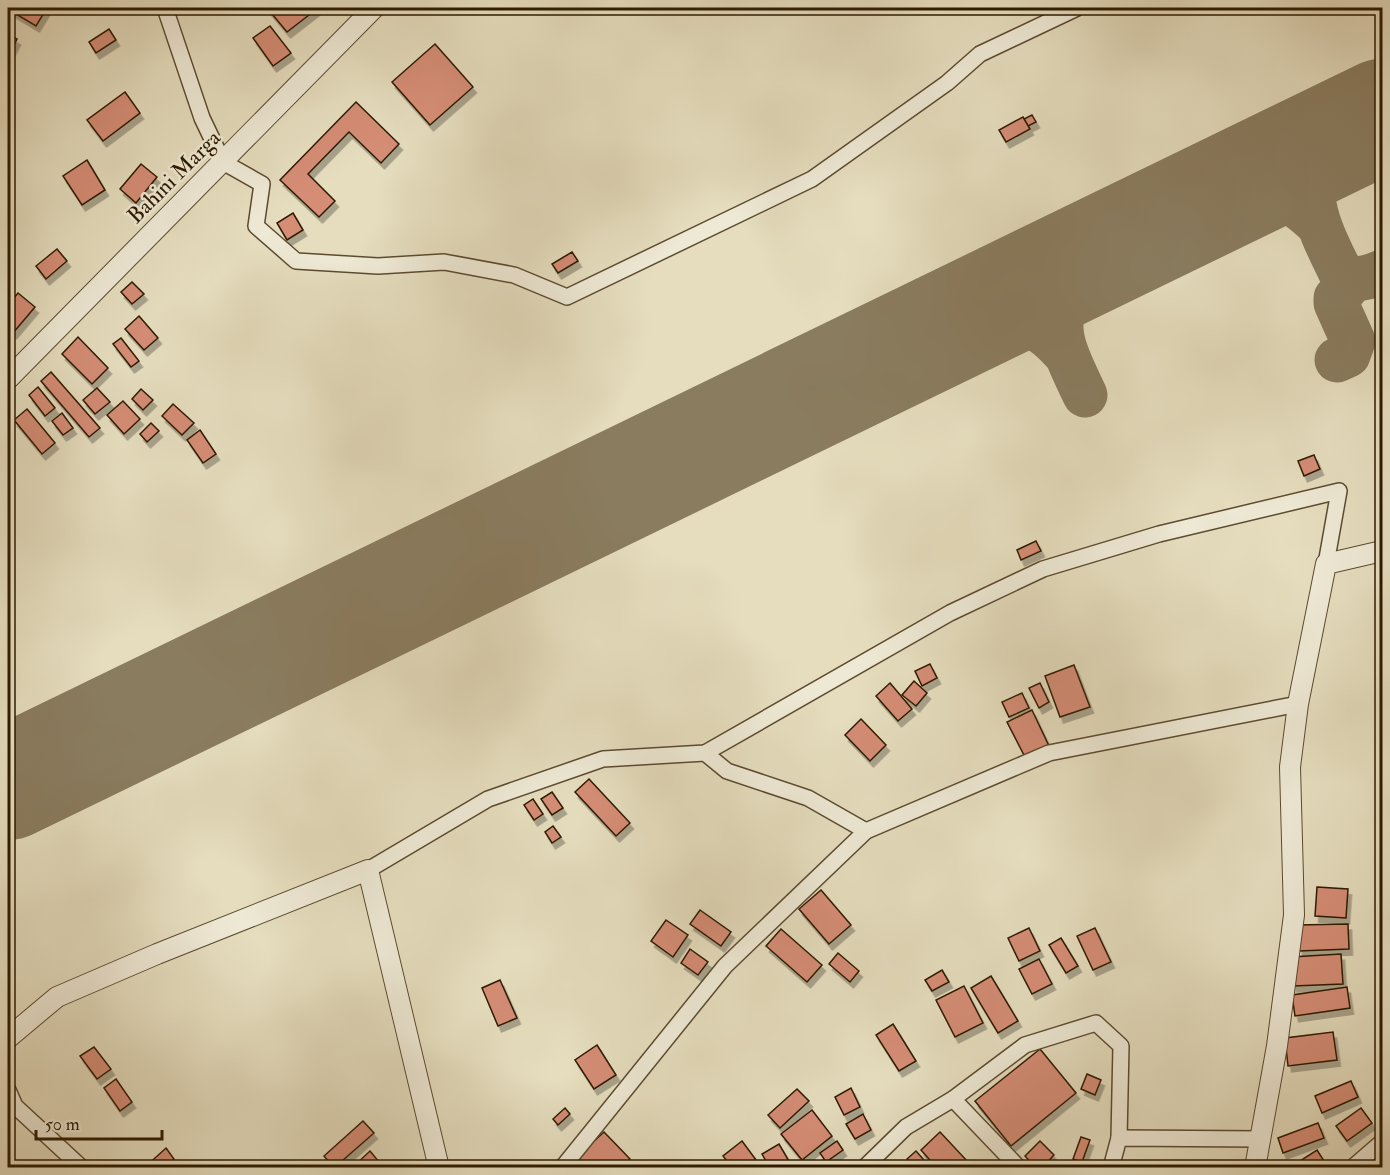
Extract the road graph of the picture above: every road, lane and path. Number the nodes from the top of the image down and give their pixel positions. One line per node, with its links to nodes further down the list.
1 (165, 8): 4 (street)
2 (374, 8): 4 (street, Bahini Marga)
3 (1077, 8): 4 (street)
4 (223, 162): 5 (street, Bahini Marga)
5 (8, 379)
6 (1383, 551): 7 (street)
7 (1326, 564): 8 (street); 9 (street)
8 (1298, 704): 10 (street); 16 (street)
9 (705, 753): 10 (street); 11 (street)
10 (866, 831): 20 (street)
11 (368, 870): 12 (street); 19 (street)
12 (8, 1038)
13 (8, 1090): 18 (street)
14 (952, 1100): 15 (street); 21 (street); 22 (street)
15 (1119, 1138): 16 (street); 23 (street)
16 (1261, 1140): 24 (street)
17 (1383, 1142): 25 (street)
18 (82, 1167)
19 (438, 1167)
20 (562, 1167)
21 (864, 1167)
22 (1019, 1167)
23 (1111, 1167)
24 (1255, 1167)
25 (1352, 1167)

